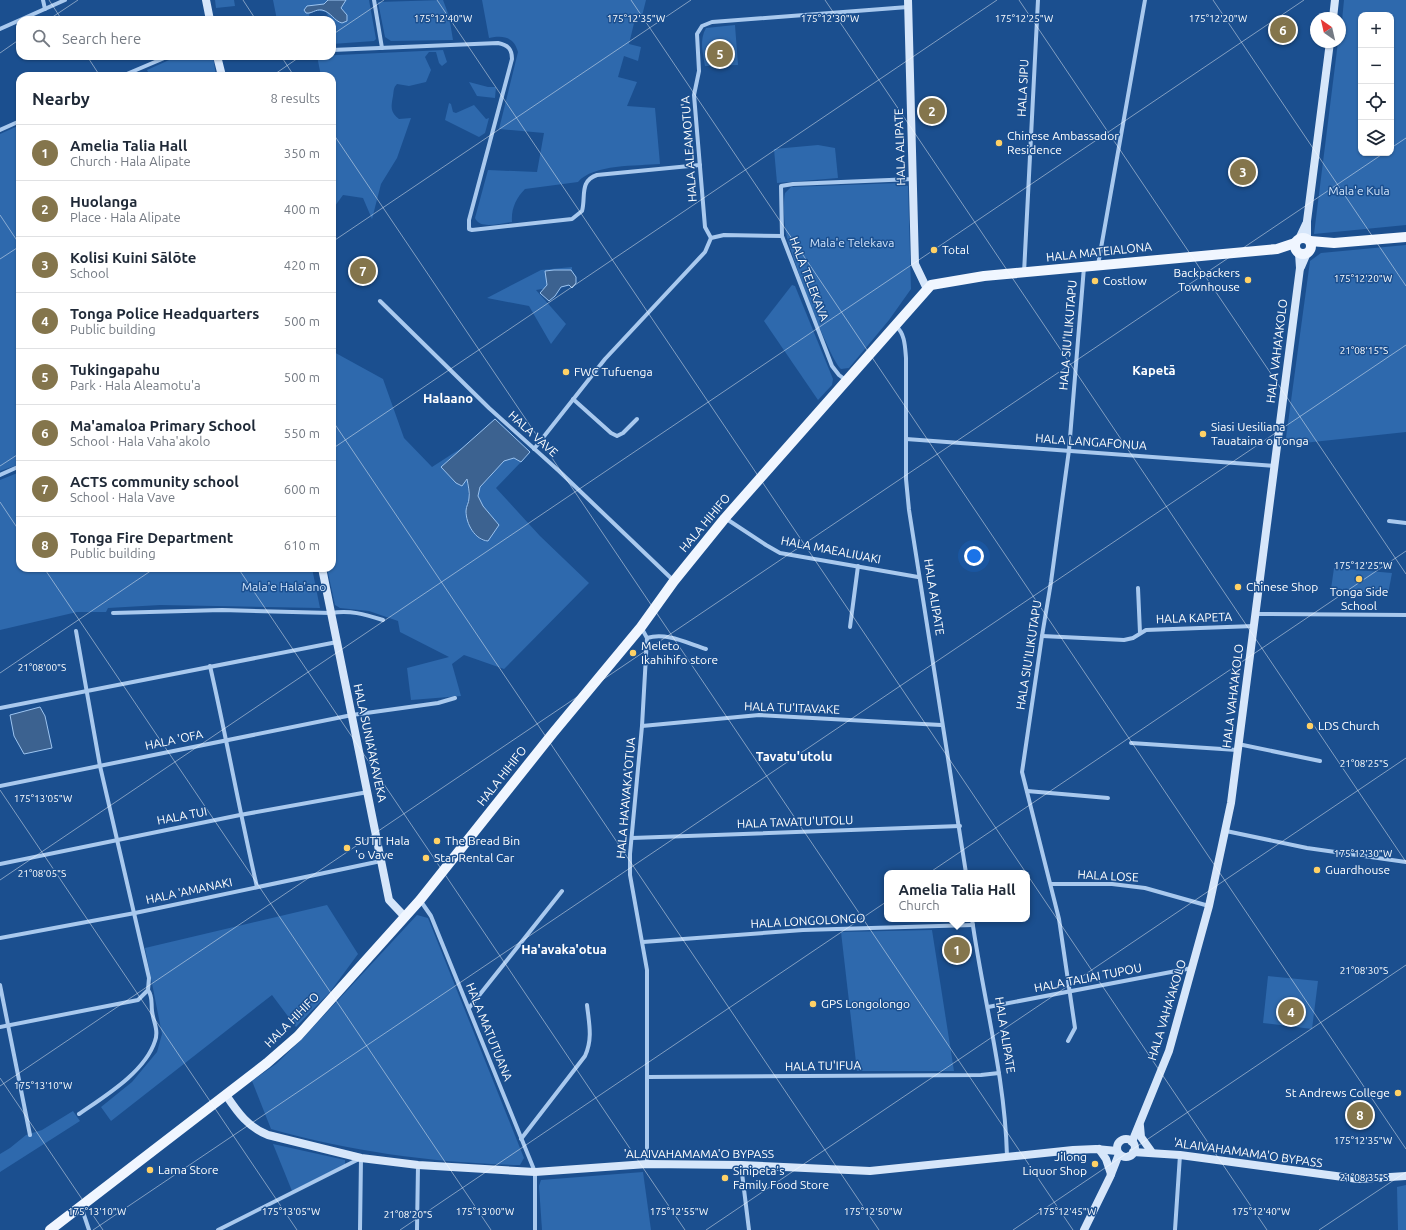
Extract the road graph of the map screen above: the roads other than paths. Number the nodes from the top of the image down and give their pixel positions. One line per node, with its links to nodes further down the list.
1 (43, 0): 9 (street)
2 (64, 0): 9 (street)
3 (206, 0): 12 (main road)
4 (374, 0): 15 (street)
5 (1038, 0): 32 (street, HALA SIPU)
6 (1145, 0): 31 (street)
7 (1335, 0): 10 (main road)
8 (908, 4): 24 (street, HALA ALEAMOTU'A); 25 (main road, HALA ALIPATE)
9 (44, 9): 11 (street)
10 (1334, 12)
11 (29, 16)
12 (209, 16)
13 (16, 22): 14 (street)
14 (0, 29)
15 (382, 48): 17 (street); 24 (street)
16 (1329, 48): 29 (main road, HALA VAHA'AKOLO)
17 (336, 50)
18 (160, 60): 20 (street)
19 (218, 60): 21 (main road)
20 (131, 72)
21 (221, 72)
22 (16, 123): 23 (street)
23 (0, 130)
24 (700, 165): 28 (street, HALA ALEAMOTU'A)
25 (914, 179): 26 (street, HALA TELEKAVA); 33 (main road, HALA ALIPATE)
26 (782, 236): 28 (street); 36 (street, HALA TELEKAVA)
27 (1406, 237): 29 (main road, HALA MATEIALONA)
28 (711, 238): 37 (street)
29 (1303, 246): 31 (main road, HALA MATEIALONA); 42 (main road, HALA VAHA'AKOLO)
30 (1084, 266): 31 (main road, HALA MATEIALONA); 32 (main road, HALA MATEIALONA); 41 (street, HALA SIU'ILIKUTAPU)
31 (1098, 266)
32 (1024, 273): 33 (main road, HALA MATEIALONA)
33 (927, 289): 35 (main road, HALA HIHIFO)
34 (380, 301): 40 (street, HALA VAVE)
35 (896, 326): 36 (main road, HALA HIHIFO); 39 (street, HALA ALIPATE)
36 (847, 381): 45 (main road, HALA HIHIFO)
37 (572, 399): 38 (street); 40 (street)
38 (637, 419)
39 (906, 439): 41 (street, HALA LANGAFONUA); 50 (street, HALA ALIPATE)
40 (534, 449): 51 (street, HALA VAVE)
41 (1068, 450): 42 (street, HALA LANGAFONUA); 63 (street, HALA SIU'ILIKUTAPU)
42 (1275, 466): 55 (main road, HALA VAHA'AKOLO)
43 (16, 468): 44 (street)
44 (0, 475)
45 (725, 518): 48 (street, HALA MAEALIUAKI); 51 (main road, HALA HIHIFO)
46 (1389, 521): 47 (street)
47 (1406, 523)
48 (858, 566): 50 (street, HALA MAEALIUAKI); 60 (street)
49 (323, 572): 54 (main road, HALA SUNIA'AKAVEKA)
50 (918, 577): 72 (street, HALA ALIPATE)
51 (674, 581): 59 (main road, HALA HIHIFO)
52 (1138, 588): 62 (street)
53 (113, 613): 54 (street)
54 (331, 613): 57 (street); 65 (main road, HALA SUNIA'AKAVEKA)
55 (1255, 614): 56 (street); 58 (main road, HALA VAHA'AKOLO)
56 (1406, 615)
57 (382, 620)
58 (1254, 626): 62 (street, HALA KAPETA); 76 (main road, HALA VAHA'AKOLO)
59 (641, 627): 64 (street, HALA HA'AVAKA'OTUA); 95 (main road, HALA HIHIFO)
60 (850, 627)
61 (76, 631): 68 (street)
62 (1140, 633): 63 (street, HALA KAPETA)
63 (1042, 636): 80 (street, HALA SIU'ILIKUTAPU)
64 (646, 638): 66 (street); 73 (street, HALA HA'AVAKA'OTUA)
65 (337, 642): 67 (street); 71 (main road, HALA SUNIA'AKAVEKA)
66 (706, 649)
67 (210, 666): 68 (street); 74 (street)
68 (85, 690): 70 (street); 78 (street)
69 (455, 698): 71 (street, HALA 'OFA)
70 (0, 708)
71 (352, 715): 74 (street, HALA 'OFA); 81 (main road, HALA SUNIA'AKAVEKA)
72 (942, 725): 73 (street, HALA TU'ITAVAKE); 84 (street, HALA ALIPATE)
73 (642, 726): 86 (street, HALA HA'AVAKA'OTUA)
74 (227, 740): 78 (street, HALA 'OFA); 83 (street)
75 (1131, 743): 76 (street)
76 (1238, 747): 77 (street); 85 (main road, HALA VAHA'AKOLO)
77 (1320, 761)
78 (100, 766): 79 (street, HALA 'OFA); 87 (street)
79 (0, 786)
80 (1027, 790): 82 (street); 92 (street, HALA SIU'ILIKUTAPU)
81 (368, 792): 83 (street, HALA TUI); 88 (main road, HALA SUNIA'AKAVEKA)
82 (1108, 798)
83 (240, 815): 87 (street, HALA TUI); 93 (street)
84 (960, 826): 86 (street, HALA TAVATU'UTOLU); 91 (street, HALA ALIPATE)
85 (1226, 831): 89 (street); 96 (main road, HALA VAHA'AKOLO)
86 (632, 838): 102 (street, HALA HA'AVAKA'OTUA)
87 (117, 839): 90 (street, HALA TUI); 97 (street)
88 (381, 862): 93 (street, HALA 'AMANAKI); 98 (main road, HALA SUNIA'AKAVEKA)
89 (1406, 862)
90 (0, 864)
91 (966, 870)
92 (1051, 884): 96 (street, HALA LOSE); 106 (street, HALA SIU'ILIKUTAPU)
93 (257, 887): 97 (street, HALA 'AMANAKI)
94 (562, 891): 109 (street)
95 (420, 900): 98 (main road, HALA HIHIFO); 109 (street, HALA MATUTUANA)
96 (1209, 906): 103 (main road, HALA VAHA'AKOLO)
97 (134, 913): 101 (street, HALA 'AMANAKI); 105 (street)
98 (405, 917): 115 (main road, HALA HIHIFO)
99 (972, 922): 100 (street, HALA ALIPATE)
100 (973, 925): 102 (street, HALA LONGOLONGO); 108 (street, HALA ALIPATE)
101 (0, 938)
102 (643, 942): 114 (street, HALA HA'AVAKA'OTUA)
103 (1192, 968): 106 (street, HALA TALIAI TUPOU); 117 (main road, HALA VAHA'AKOLO)
104 (0, 985): 110 (street)
105 (148, 990): 110 (street); 116 (street)
106 (1071, 992): 108 (street, HALA TALIAI TUPOU); 112 (street, HALA SIU'ILIKUTAPU)
107 (587, 1004): 119 (street)
108 (988, 1007): 113 (street, HALA ALIPATE)
109 (469, 1008): 119 (street, HALA MATUTUANA)
110 (8, 1025): 111 (street); 118 (street)
111 (0, 1026)
112 (1068, 1041)
113 (999, 1073): 114 (street, HALA TU'IFUA); 124 (street, HALA ALIPATE)
114 (648, 1077): 126 (street, HALA HA'AVAKA'OTUA)
115 (226, 1095): 125 (main road, 'ALAIVAHAMAMA'O BYPASS); 132 (main road, HALA HIHIFO)
116 (79, 1114)
117 (1141, 1120): 120 (main road, HALA VAHA'AKOLO); 122 (main road)
118 (30, 1135)
119 (521, 1139): 129 (street, HALA MATUTUANA)
120 (1126, 1148): 121 (main road, 'ALAIVAHAMAMA'O BYPASS); 122 (main road, 'ALAIVAHAMAMA'O BYPASS); 130 (main road, HALA VAHA'AKOLO)
121 (1098, 1149): 124 (main road, 'ALAIVAHAMAMA'O BYPASS); 130 (main road)
122 (1154, 1152): 123 (main road, 'ALAIVAHAMAMA'O BYPASS)
123 (1180, 1155): 131 (main road, 'ALAIVAHAMAMA'O BYPASS); 141 (street)
124 (1007, 1156): 128 (main road, 'ALAIVAHAMAMA'O BYPASS)
125 (361, 1158): 127 (main road, 'ALAIVAHAMAMA'O BYPASS); 135 (street); 136 (street)
126 (647, 1164): 128 (main road, 'ALAIVAHAMAMA'O BYPASS); 129 (main road, 'ALAIVAHAMAMA'O BYPASS)
127 (418, 1165): 129 (main road, 'ALAIVAHAMAMA'O BYPASS); 137 (street)
128 (741, 1165): 139 (street)
129 (535, 1172): 138 (street)
130 (1111, 1176): 140 (main road, HALA VAHA'AKOLO)
131 (1406, 1176)
132 (81, 1206): 133 (main road, HALA HIHIFO); 134 (street)
133 (50, 1230)
134 (89, 1230)
135 (218, 1230)
136 (360, 1230)
137 (417, 1230)
138 (535, 1230)
139 (749, 1230)
140 (1084, 1230)
141 (1175, 1230)

